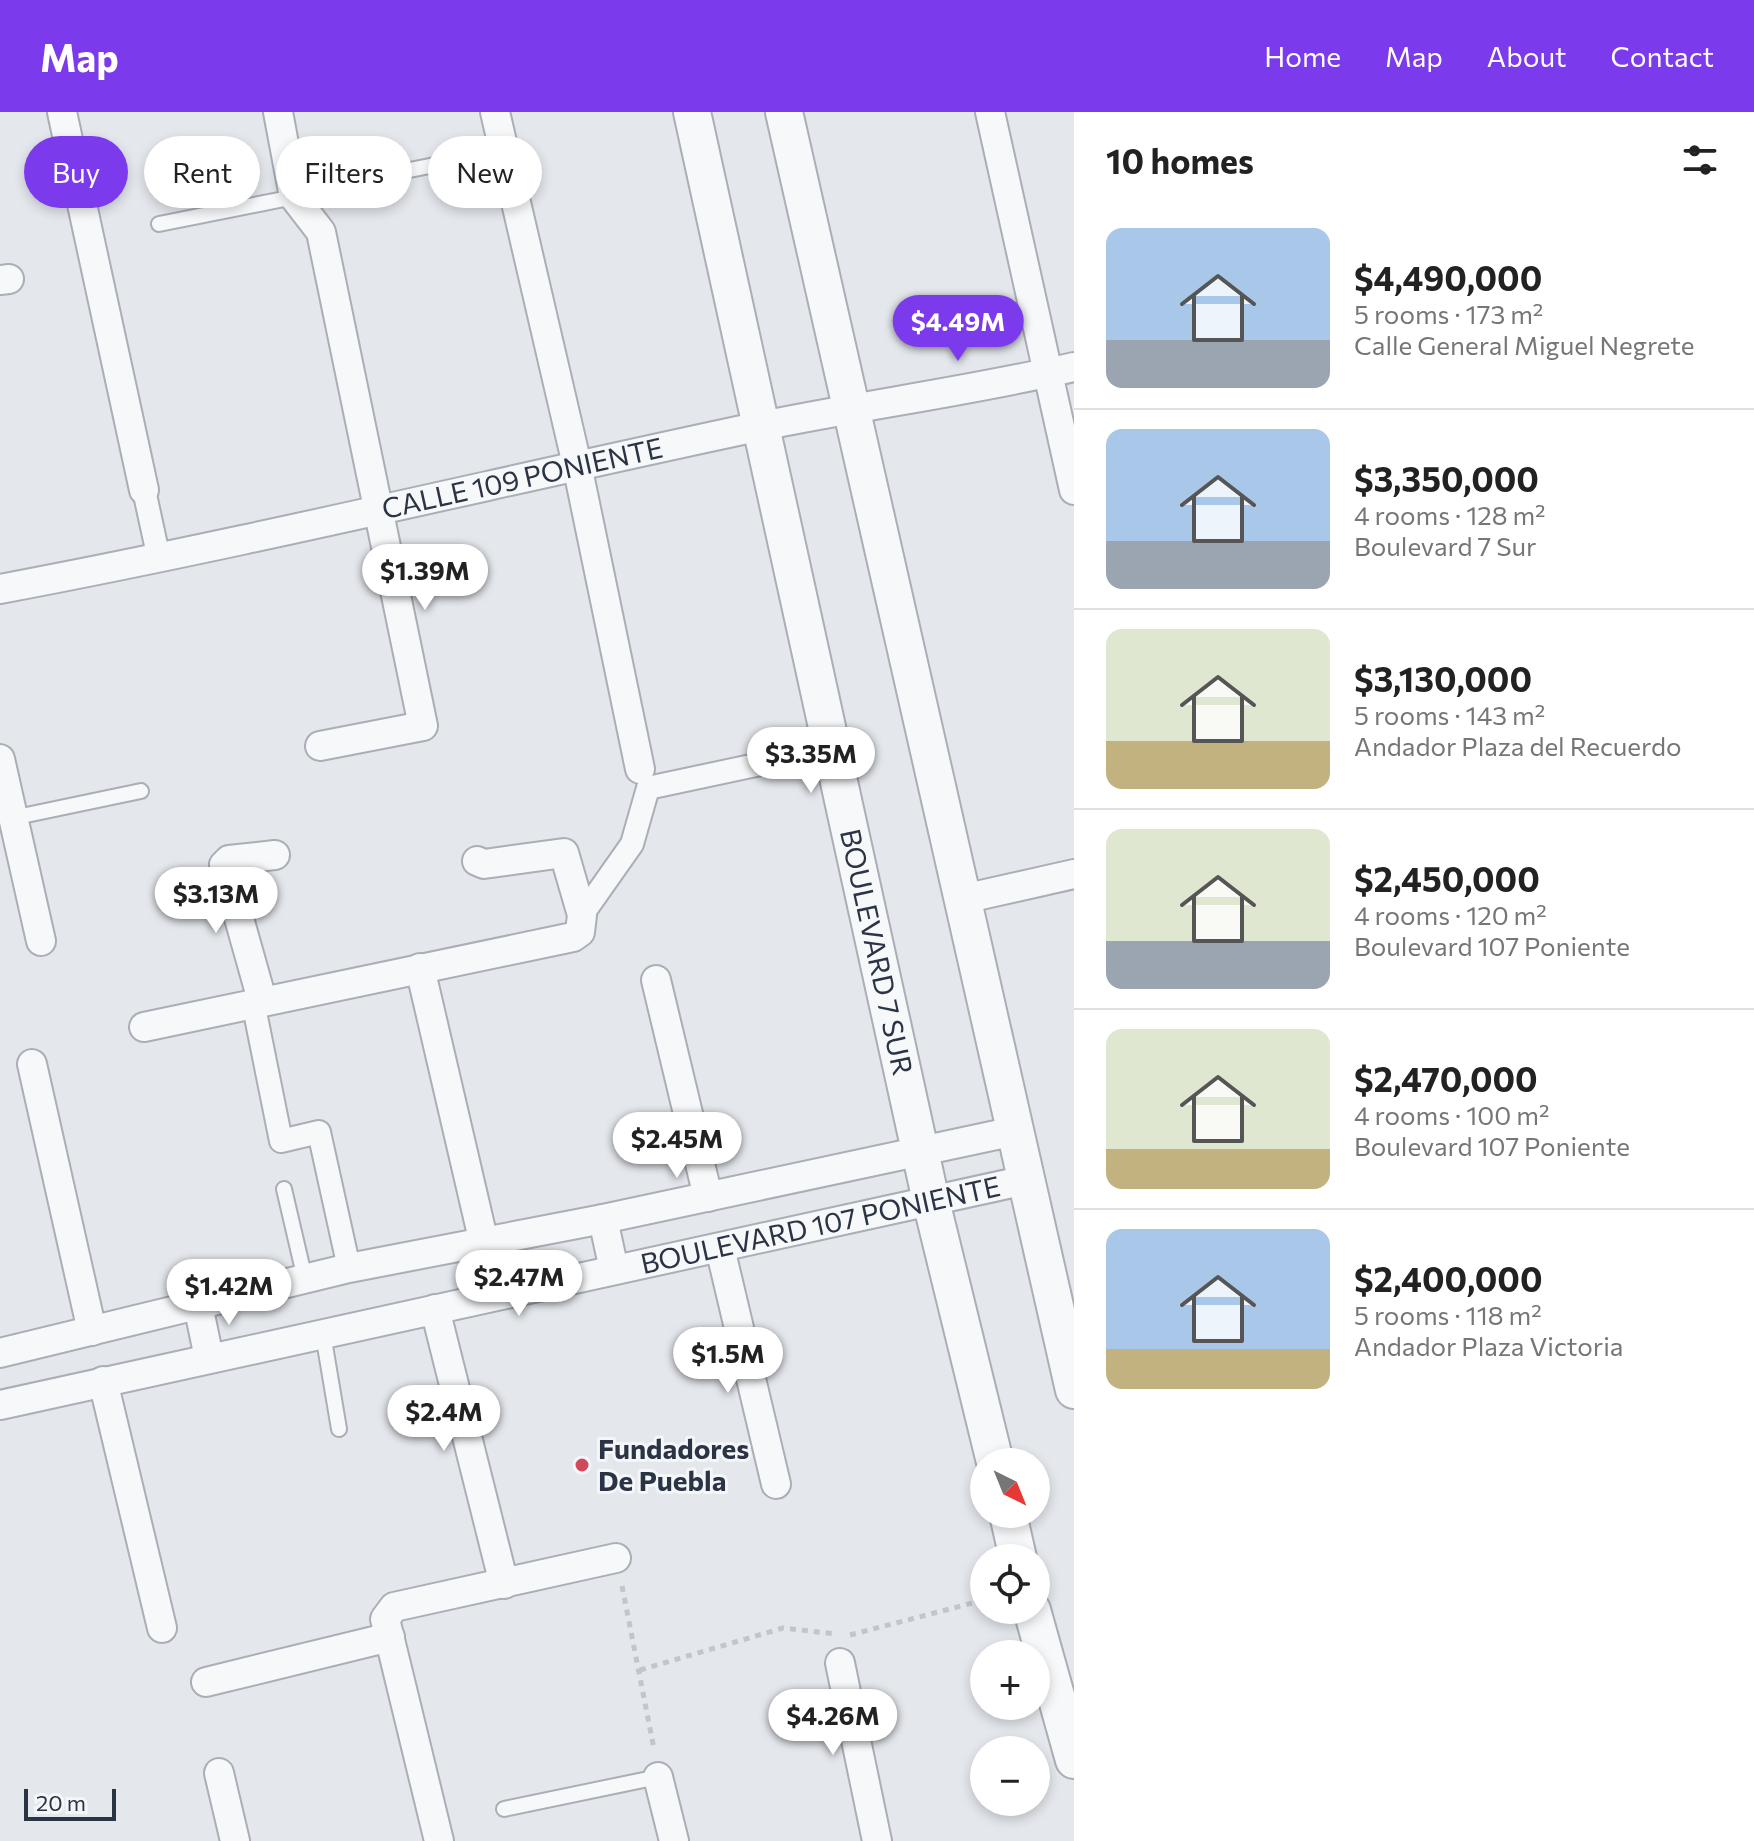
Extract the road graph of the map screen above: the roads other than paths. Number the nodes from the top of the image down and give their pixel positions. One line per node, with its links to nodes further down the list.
1 (62, 112): 17 (street)
2 (278, 112): 7 (street)
3 (495, 112): 8 (street)
4 (692, 112): 15 (street, BOULEVARD 7 SUR)
5 (784, 112): 14 (street)
6 (990, 112): 13 (street)
7 (283, 136)
8 (501, 136)
9 (276, 201): 12 (lane)
10 (302, 208): 19 (street)
11 (517, 208): 16 (street)
12 (159, 224)
13 (1061, 370): 14 (street, CALLE 109 PONIENTE); 18 (street)
14 (853, 409): 15 (street, CALLE 109 PONIENTE); 31 (street)
15 (762, 426): 16 (street, CALLE 109 PONIENTE); 23 (street, BOULEVARD 7 SUR)
16 (577, 465): 19 (street, CALLE 109 PONIENTE); 25 (street)
17 (144, 490): 20 (street)
18 (1074, 490)
19 (377, 508): 20 (street, CALLE 109 PONIENTE); 22 (street)
20 (159, 559): 21 (street, CALLE 109 PONIENTE)
21 (0, 589)
22 (320, 746)
23 (831, 749): 32 (street); 40 (street, BOULEVARD 7 SUR)
24 (0, 759): 27 (street)
25 (640, 769)
26 (141, 791): 27 (lane)
27 (12, 818): 33 (street)
28 (275, 855): 36 (street)
29 (477, 861): 32 (street)
30 (1074, 874): 31 (street)
31 (963, 899): 39 (street)
32 (581, 924): 34 (street)
33 (41, 941)
34 (420, 968): 36 (street); 46 (street)
35 (656, 980): 43 (street)
36 (258, 1001): 37 (street); 48 (street)
37 (144, 1027)
38 (32, 1064): 53 (street)
39 (1015, 1131): 40 (street, BOULEVARD 107 PONIENTE); 41 (street)
40 (920, 1151): 43 (street, BOULEVARD 107 PONIENTE); 44 (street, BOULEVARD 7 SUR)
41 (1026, 1180): 44 (street, BOULEVARD 107 PONIENTE); 58 (street)
42 (284, 1189): 50 (lane)
43 (708, 1197): 45 (street, BOULEVARD 107 PONIENTE)
44 (931, 1201): 47 (street, BOULEVARD 107 PONIENTE); 61 (street, BOULEVARD 7 SUR)
45 (603, 1219): 46 (street, BOULEVARD 107 PONIENTE); 49 (street, BOULEVARD 107 PONIENTE)
46 (484, 1243): 48 (street, BOULEVARD 107 PONIENTE)
47 (720, 1248): 49 (street, BOULEVARD 107 PONIENTE); 62 (street)
48 (349, 1268): 50 (street, BOULEVARD 107 PONIENTE)
49 (614, 1270): 52 (street, BOULEVARD 107 PONIENTE)
50 (305, 1279): 51 (street, BOULEVARD 107 PONIENTE)
51 (198, 1305): 53 (street, BOULEVARD 107 PONIENTE); 56 (street)
52 (435, 1309): 54 (street, BOULEVARD 107 PONIENTE); 64 (street)
53 (92, 1331): 55 (street, BOULEVARD 107 PONIENTE)
54 (323, 1334): 56 (street, BOULEVARD 107 PONIENTE); 60 (lane)
55 (0, 1353)
56 (209, 1358): 57 (street, BOULEVARD 107 PONIENTE)
57 (103, 1381): 59 (street, BOULEVARD 107 PONIENTE); 67 (street)
58 (1073, 1382)
59 (0, 1405)
60 (339, 1429)
61 (992, 1448)
62 (776, 1484)
63 (616, 1558): 64 (street)
64 (504, 1584): 66 (street)
65 (1036, 1624): 70 (street)
66 (388, 1625): 69 (street); 75 (street)
67 (162, 1628)
68 (840, 1663): 77 (street)
69 (206, 1682)
70 (1074, 1760)
71 (219, 1773): 74 (street)
72 (658, 1777): 73 (lane); 76 (street)
73 (504, 1809)
74 (235, 1841)
75 (439, 1841)
76 (674, 1841)
77 (877, 1841)

